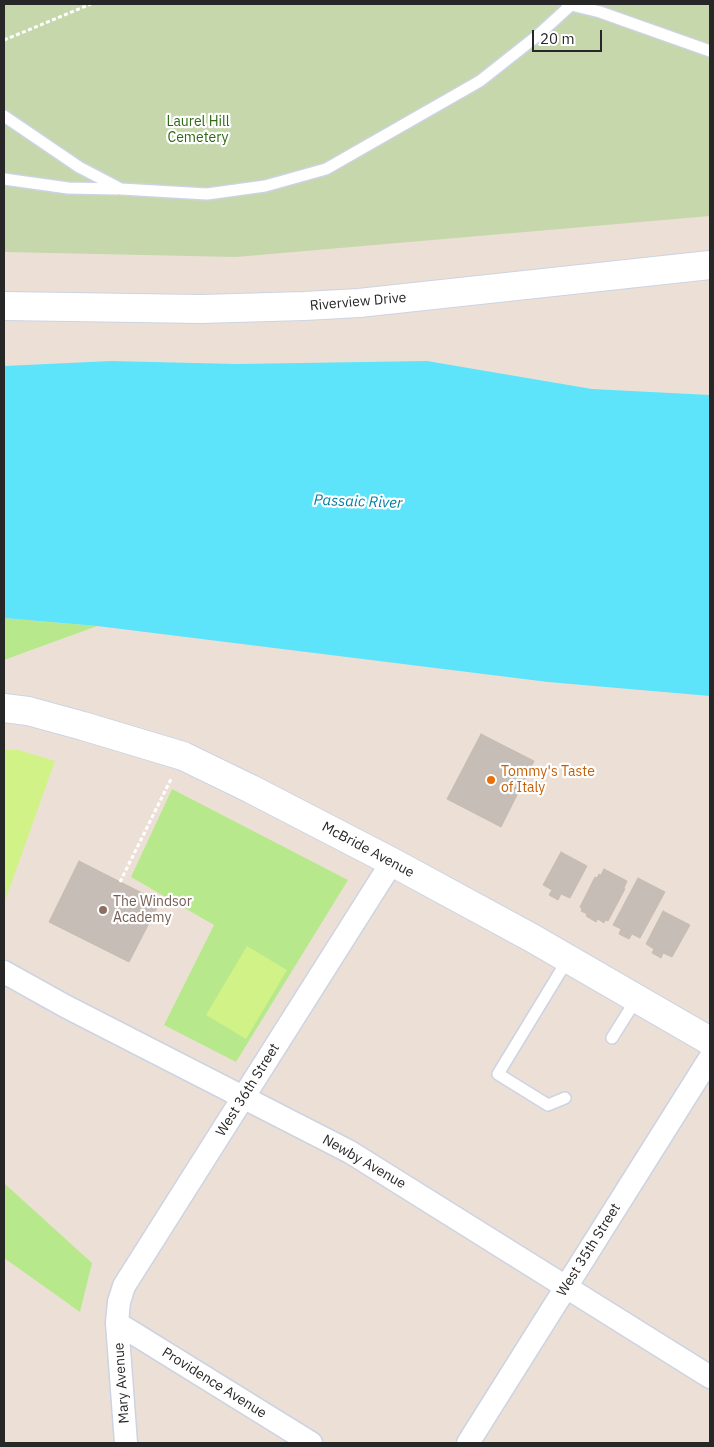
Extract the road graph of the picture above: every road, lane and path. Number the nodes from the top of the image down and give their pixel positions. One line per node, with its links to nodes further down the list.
1 (91, 4): 3 (path)
2 (569, 4): 4 (lane); 7 (lane)
3 (4, 40)
4 (710, 51)
5 (4, 116): 7 (lane)
6 (4, 179): 7 (lane)
7 (121, 189)
8 (710, 266): 9 (main road, Riverview Drive)
9 (4, 306)
10 (4, 708): 11 (main road, McBride Avenue)
11 (183, 756): 12 (main road, McBride Avenue); 13 (path)
12 (392, 862): 14 (main road, McBride Avenue); 20 (street, West 36th Street)
13 (120, 882)
14 (568, 959): 16 (main road, McBride Avenue); 21 (lane)
15 (4, 972): 20 (street, Newby Avenue)
16 (637, 998): 17 (lane); 18 (main road, McBride Avenue)
17 (612, 1038)
18 (710, 1041)
19 (710, 1058): 22 (street, West 35th Street)
20 (243, 1098): 22 (street, Newby Avenue); 23 (street, West 36th Street)
21 (565, 1098)
22 (566, 1286): 24 (street, Newby Avenue); 27 (street, West 35th Street)
23 (117, 1323): 25 (street, Mary Avenue); 26 (street, Providence Avenue)
24 (710, 1377)
25 (126, 1443)
26 (310, 1443)
27 (468, 1443)

